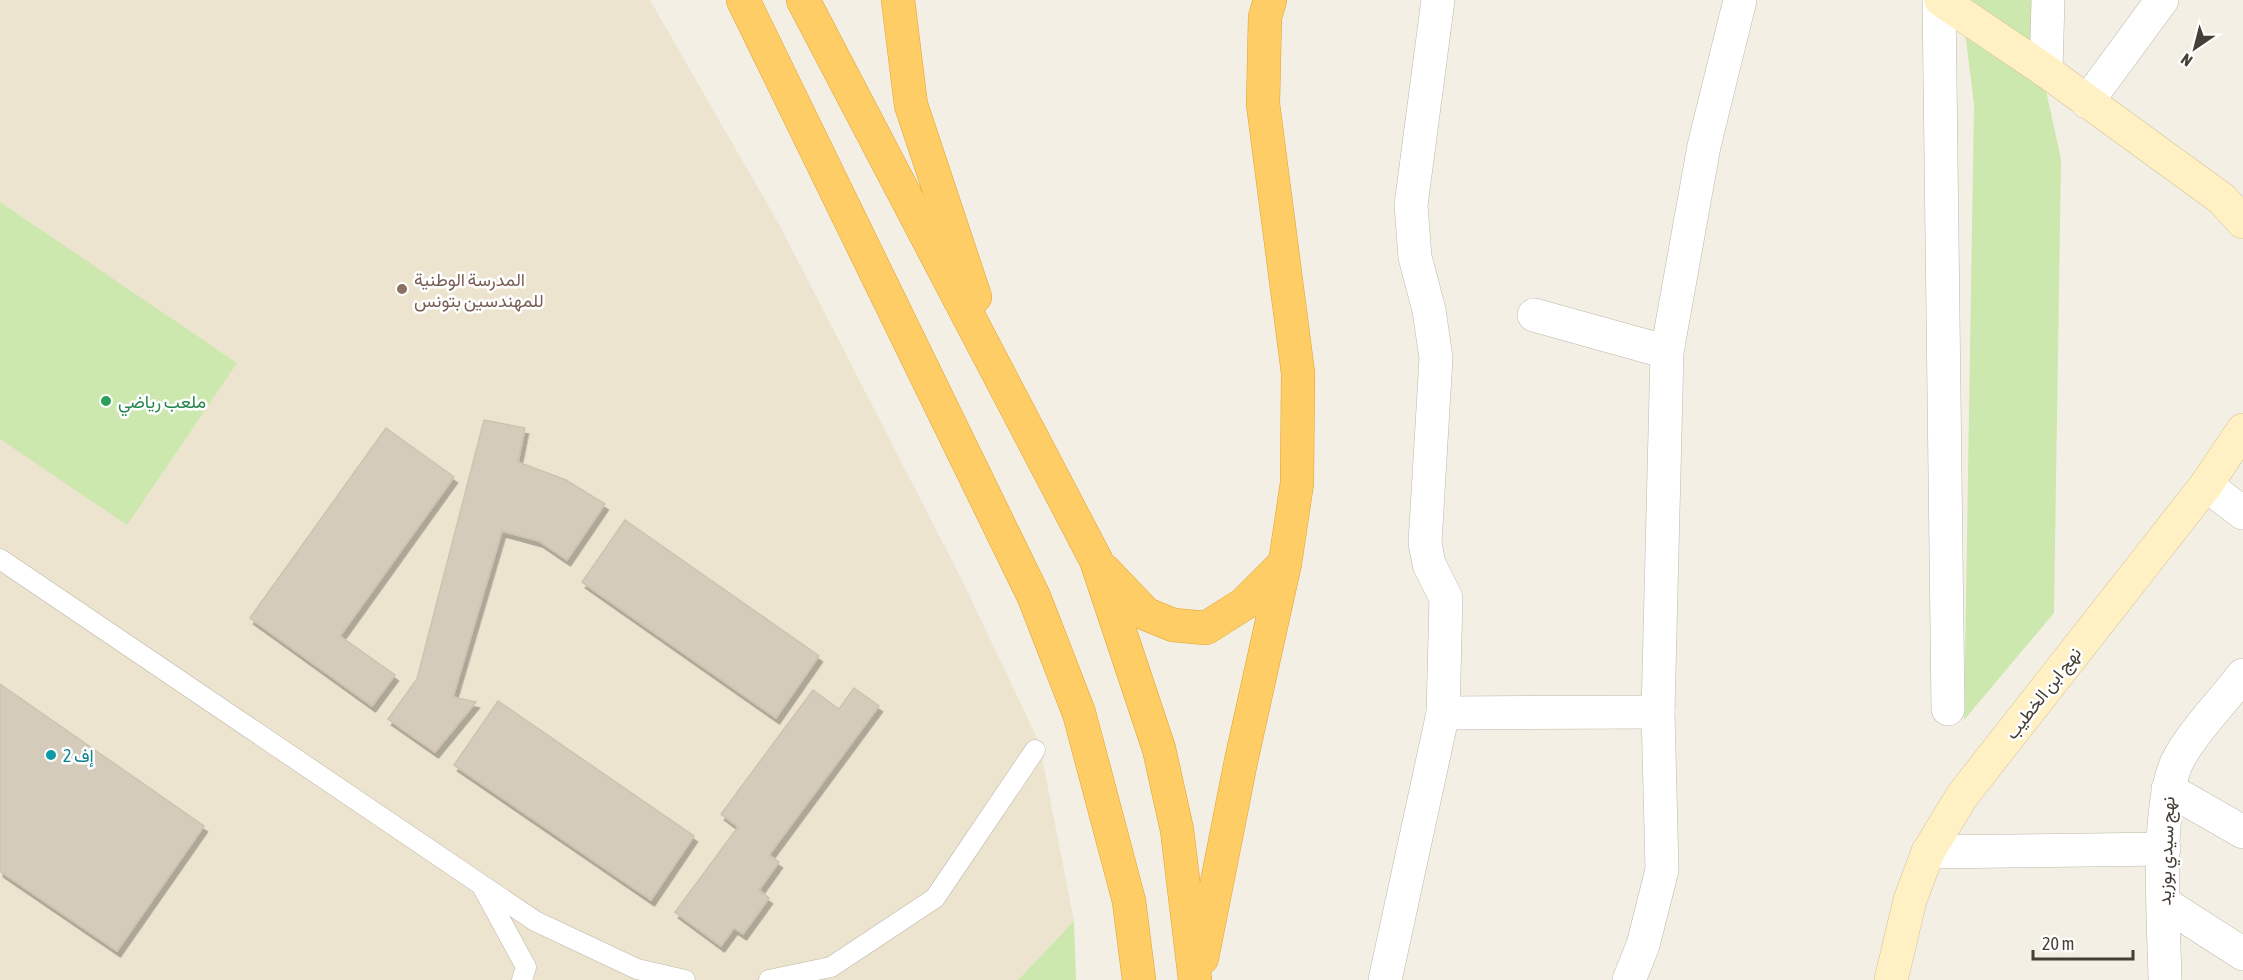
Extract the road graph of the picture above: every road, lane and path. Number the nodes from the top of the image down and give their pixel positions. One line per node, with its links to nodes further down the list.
1 (726, 0): 13 (highway)
2 (743, 0): 13 (highway)
3 (803, 0): 17 (highway)
4 (898, 0): 17 (highway)
5 (1270, 0): 23 (highway)
6 (1438, 0): 27 (street)
7 (1740, 0): 16 (street)
8 (1940, 0): 11 (street); 25 (street)
9 (2048, 0): 11 (street)
10 (2162, 0): 12 (street)
11 (2046, 71): 12 (street)
12 (2086, 102): 14 (street)
13 (807, 135): 41 (highway)
14 (2236, 209)
15 (1534, 315): 16 (street)
16 (1667, 352): 26 (street)
17 (1004, 384): 22 (highway)
18 (2243, 430): 19 (street, نهج ابن الخطيب)
19 (2206, 484): 20 (street); 32 (street, نهج ابن الخطيب)
20 (2243, 513)
21 (0, 559): 33 (lane)
22 (1096, 560): 23 (highway); 42 (highway)
23 (1285, 563): 42 (highway)
24 (2243, 675): 29 (street, نهج سيدي بوزيد)
25 (1948, 710)
26 (1658, 712): 27 (street); 44 (street)
27 (1443, 713): 43 (street)
28 (1035, 750): 36 (lane)
29 (2168, 789): 30 (street); 31 (street, نهج سيدي بوزيد)
30 (2243, 832)
31 (2164, 849): 32 (street); 34 (street, نهج سيدي بوزيد)
32 (1928, 852): 45 (street, نهج ابن الخطيب)
33 (480, 884): 37 (lane); 38 (lane)
34 (2164, 903): 35 (street); 46 (street, نهج سيدي بوزيد)
35 (2240, 945)
36 (831, 967): 39 (lane); 40 (lane)
37 (522, 980)
38 (685, 980)
39 (769, 980)
40 (806, 980)
41 (1139, 980)
42 (1196, 980)
43 (1385, 980)
44 (1629, 980)
45 (1891, 980)
46 (2165, 980)

